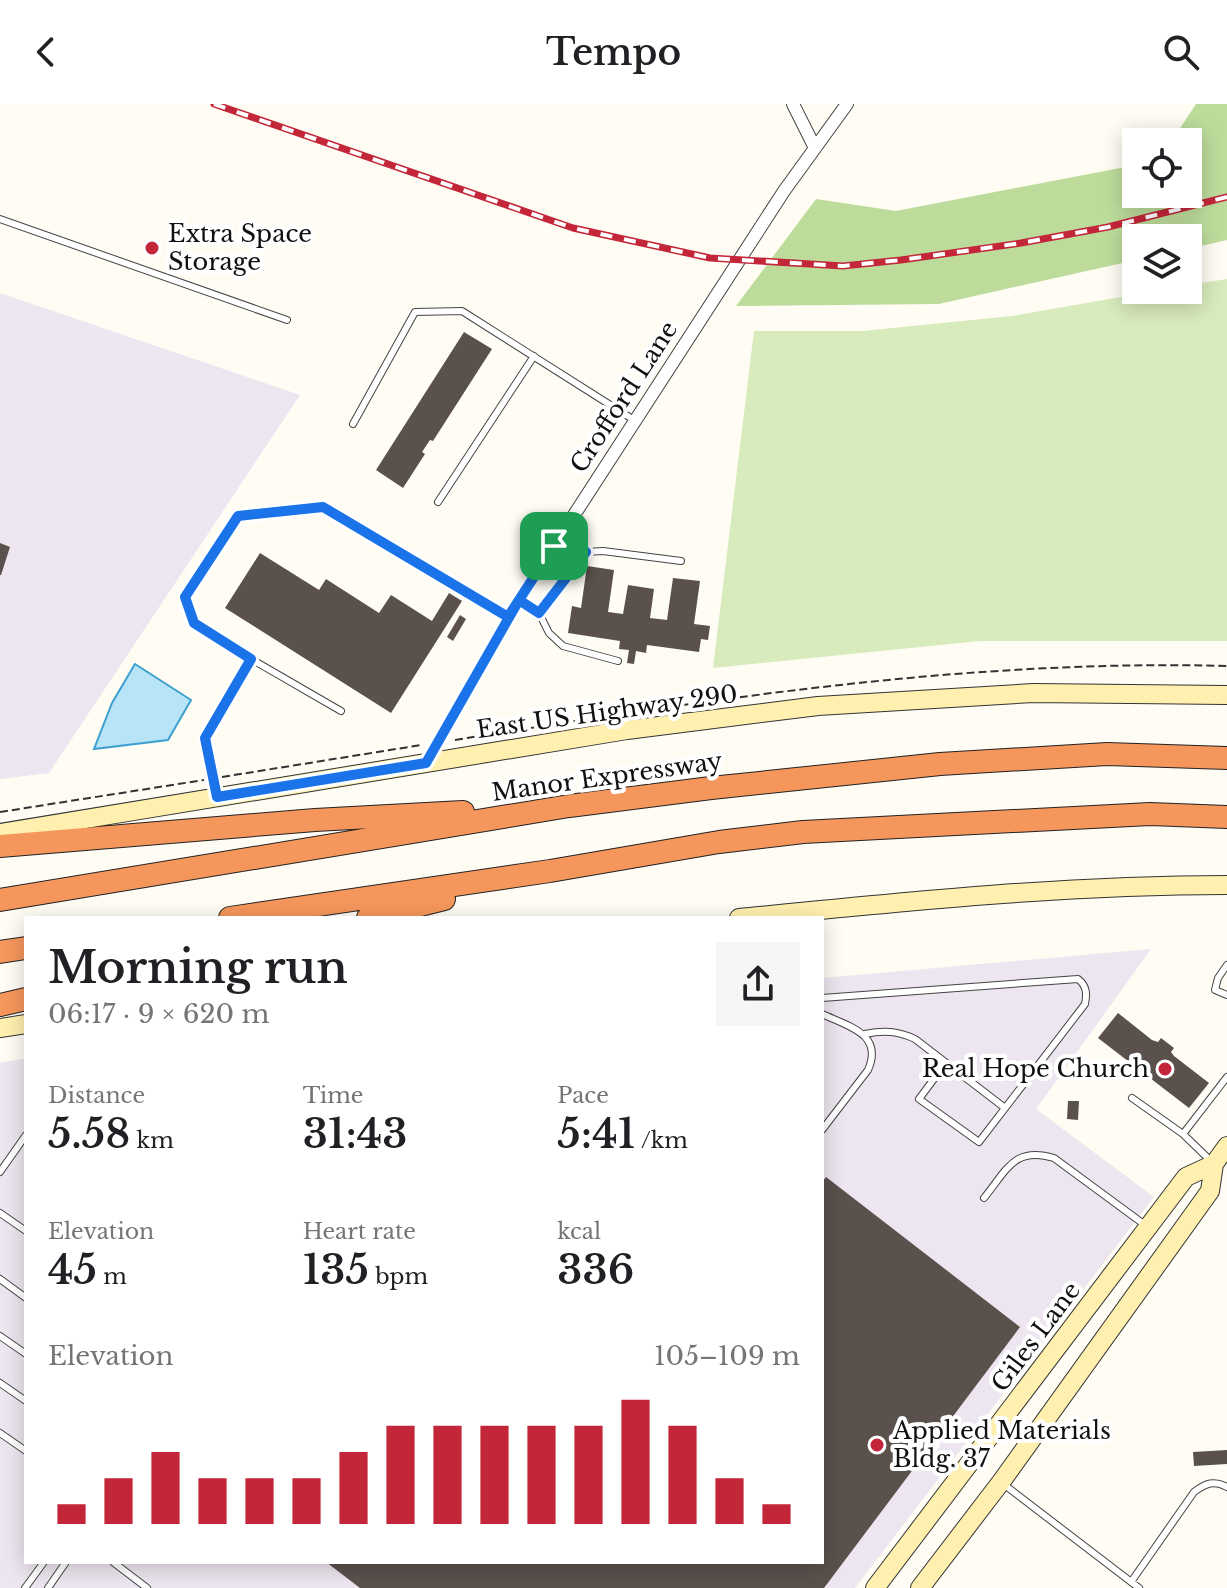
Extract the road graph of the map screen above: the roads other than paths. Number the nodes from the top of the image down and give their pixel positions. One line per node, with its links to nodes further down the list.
1 (793, 104): 3 (street)
2 (847, 104): 3 (street, Crofford Lane)
3 (814, 146): 7 (street, Crofford Lane)
4 (0, 219): 5 (lane)
5 (287, 320)
6 (534, 356): 7 (lane); 8 (lane); 9 (lane)
7 (634, 420): 10 (street, Crofford Lane)
8 (353, 424)
9 (438, 502)
10 (554, 546): 11 (lane); 13 (street, Crofford Lane)
11 (586, 552): 12 (lane); 14 (lane)
12 (681, 561)
13 (519, 600): 14 (lane); 15 (street, Crofford Lane)
14 (539, 613): 17 (lane)
15 (508, 617): 16 (lane); 21 (street, Crofford Lane)
16 (251, 659): 19 (lane); 22 (lane)
17 (618, 661)
18 (1227, 695): 21 (main road, East US Highway 290)
19 (341, 711)
20 (1227, 758): 23 (highway, Manor Expressway)
21 (426, 763): 22 (main road, East US Highway 290)
22 (217, 797): 25 (main road, East US Highway 290)
23 (569, 806): 26 (highway); 29 (highway, Manor Expressway)
24 (1227, 817): 27 (highway)
25 (0, 833)
26 (0, 846)
27 (550, 871): 30 (highway); 31 (highway)
28 (1227, 885): 32 (main road)
29 (0, 900)
30 (244, 916)
31 (376, 916)
32 (770, 916)
33 (24, 948): 34 (highway)
34 (0, 952)
35 (1227, 965): 36 (lane)
36 (1227, 995)
37 (824, 998): 47 (lane)
38 (24, 999): 39 (highway)
39 (0, 1005)
40 (824, 1015): 43 (lane)
41 (24, 1024): 42 (main road)
42 (0, 1028)
43 (865, 1034): 44 (lane); 48 (lane)
44 (945, 1064): 47 (lane); 47 (lane)
45 (1227, 1077): 49 (lane)
46 (1132, 1098): 49 (lane)
47 (1005, 1108)
48 (824, 1127)
49 (1183, 1134): 52 (lane)
50 (24, 1138): 53 (lane)
51 (1227, 1146): 52 (main road, Giles Lane)
52 (1214, 1164): 56 (main road, Giles Lane); 67 (main road, Giles Lane)
53 (0, 1172)
54 (984, 1198): 56 (lane)
55 (0, 1213): 57 (lane)
56 (1148, 1228): 66 (main road, Giles Lane)
57 (24, 1230)
58 (0, 1279): 59 (lane)
59 (24, 1297)
60 (0, 1336): 61 (lane)
61 (24, 1353)
62 (0, 1383): 63 (lane)
63 (24, 1400)
64 (0, 1433): 65 (lane)
65 (24, 1450)
66 (975, 1459): 67 (main road); 76 (main road, Giles Lane)
67 (1001, 1482): 72 (lane); 77 (main road, Giles Lane)
68 (1227, 1487): 72 (lane)
69 (43, 1564): 73 (lane)
70 (65, 1564): 74 (lane)
71 (116, 1564): 75 (lane)
72 (1131, 1582): 78 (lane)
73 (25, 1588)
74 (48, 1588)
75 (147, 1588)
76 (875, 1588)
77 (920, 1588)
78 (1139, 1588)

